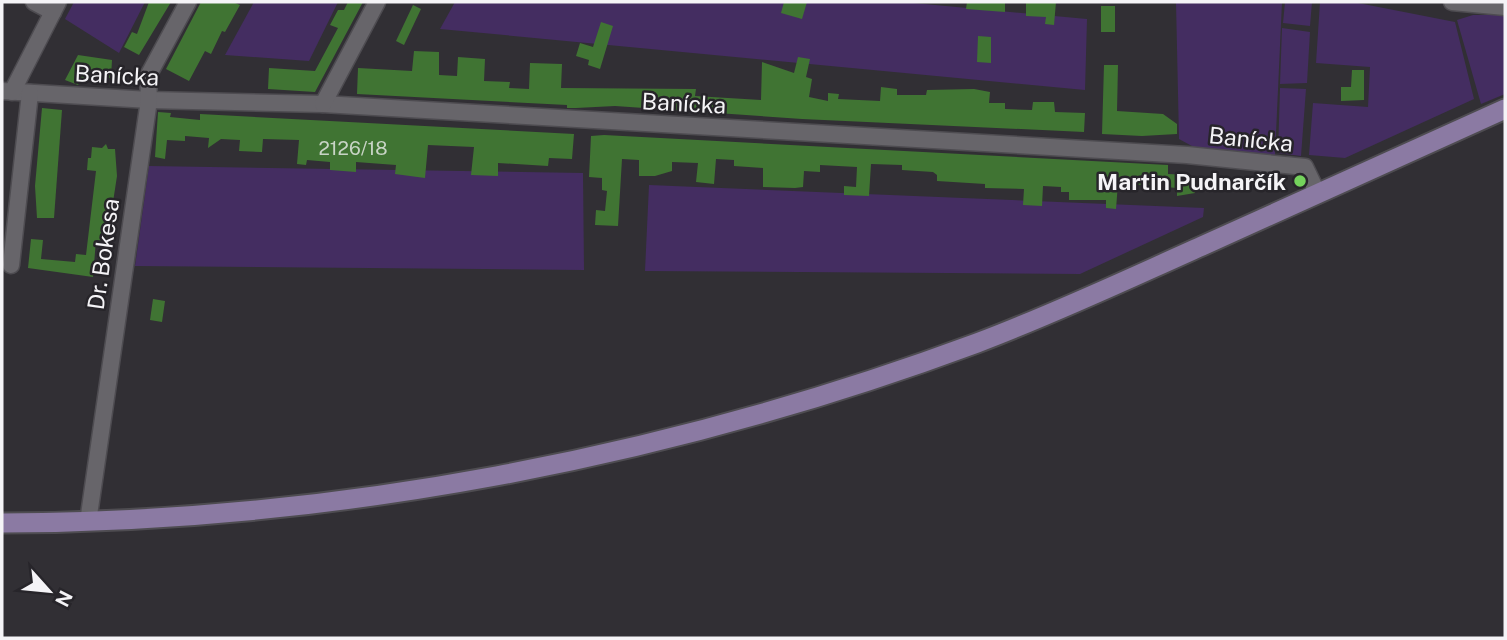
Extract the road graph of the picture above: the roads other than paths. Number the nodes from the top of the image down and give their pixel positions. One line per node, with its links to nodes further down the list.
1 (34, 2): 5 (street)
2 (188, 2): 9 (street, Dr. Bokesa)
3 (377, 2): 10 (street)
4 (1463, 2): 6 (street)
5 (55, 7): 7 (street)
6 (1505, 7)
7 (7, 91): 8 (street, Banícka)
8 (30, 93): 9 (street, Banícka); 13 (street)
9 (149, 100): 10 (street, Banícka); 14 (street, Dr. Bokesa)
10 (323, 104): 12 (street, Banícka)
11 (1505, 109): 12 (main road)
12 (1318, 194): 14 (main road)
13 (12, 265)
14 (88, 522): 15 (main road)
15 (2, 523)

